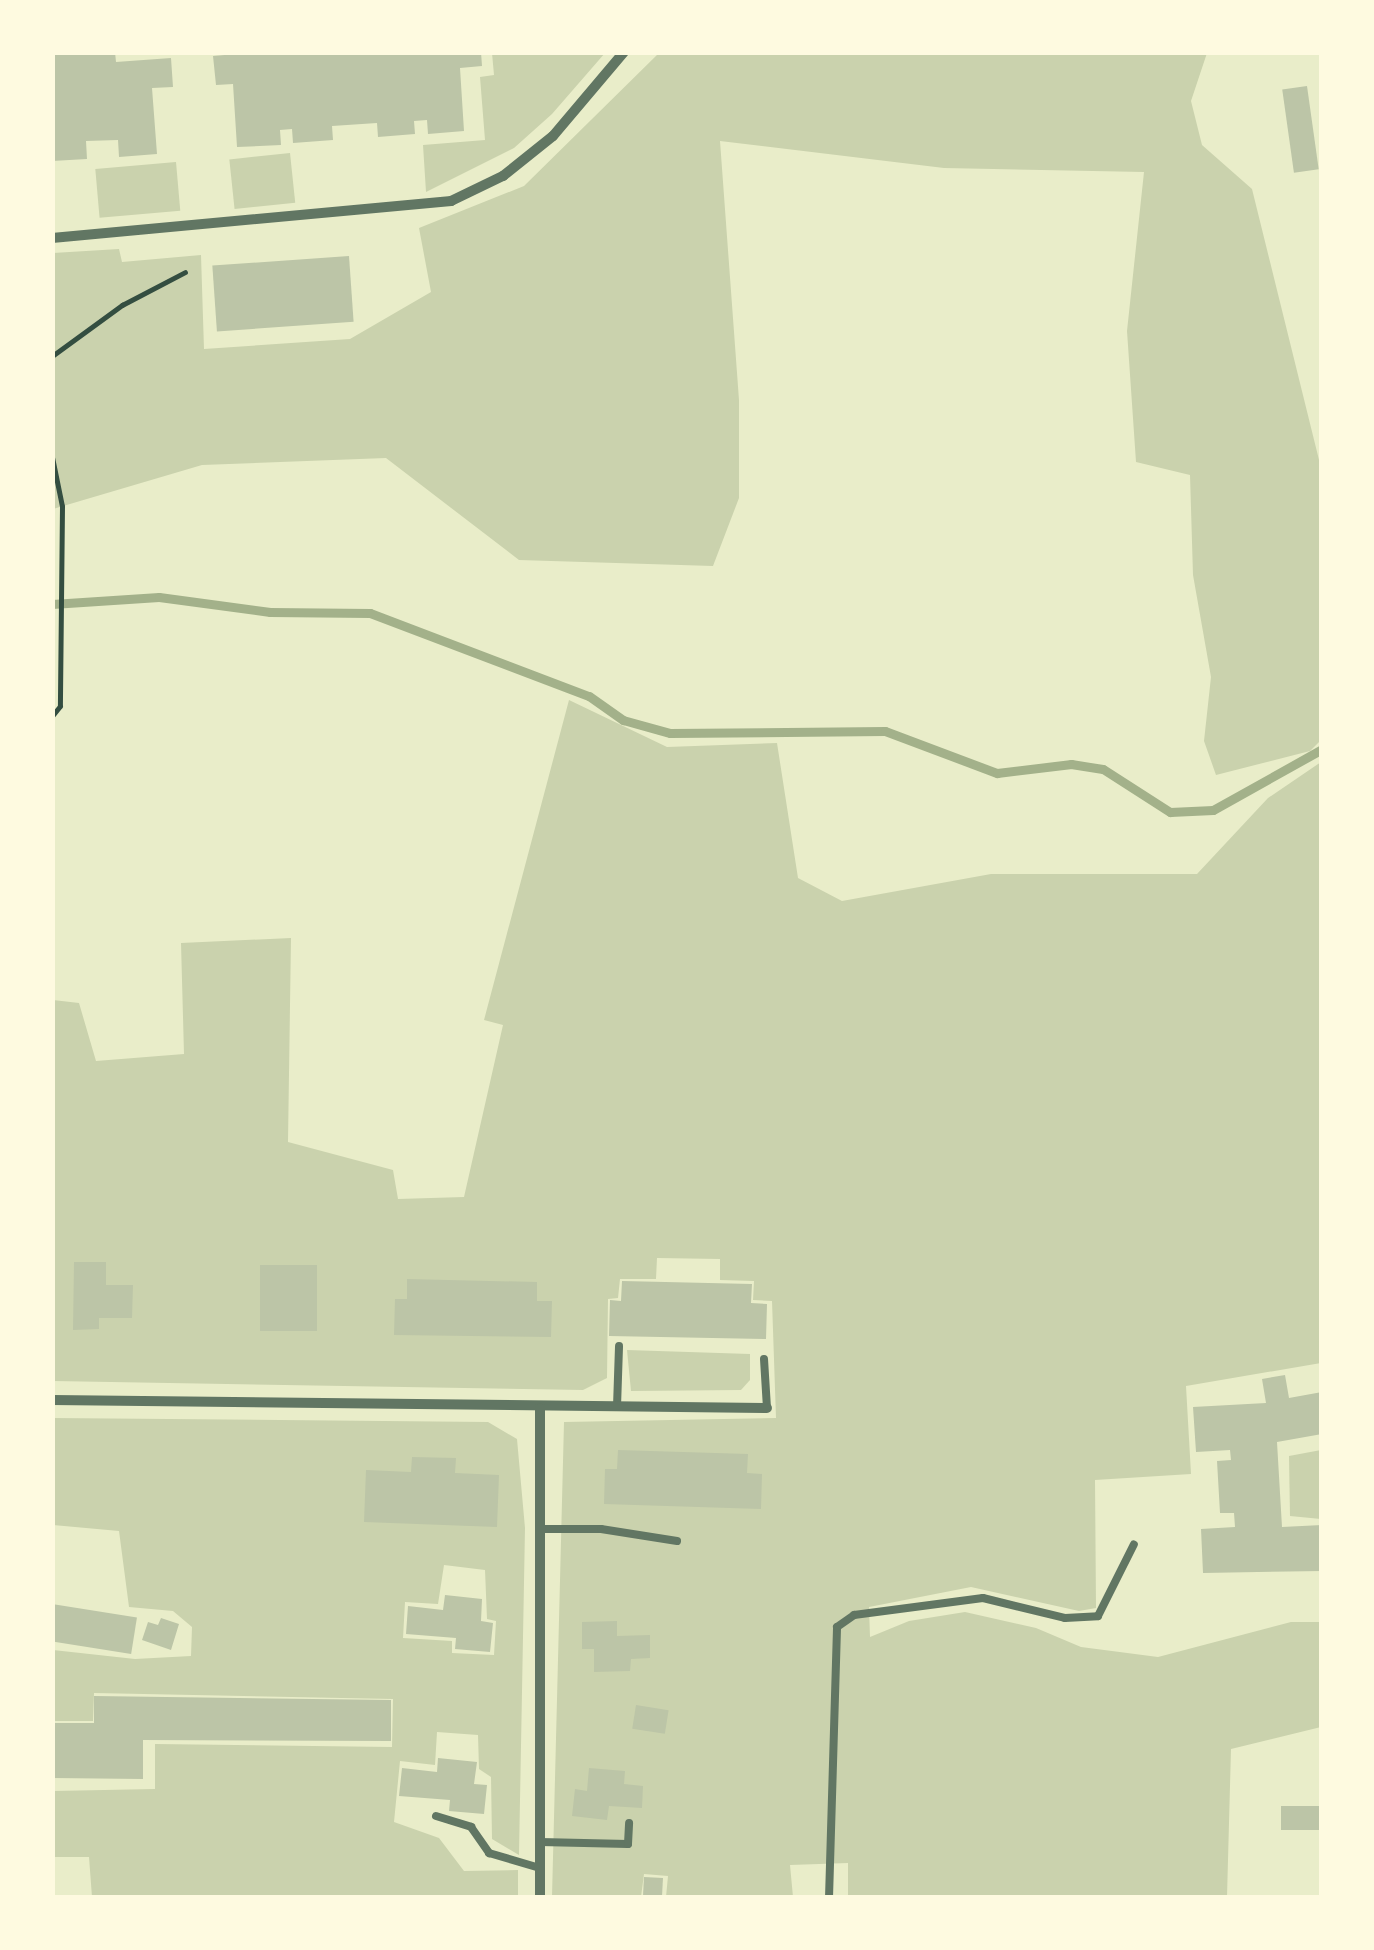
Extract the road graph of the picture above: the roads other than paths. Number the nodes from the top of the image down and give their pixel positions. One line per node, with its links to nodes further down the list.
1 (624, 52): 2 (street)
2 (52, 238)
3 (619, 1346): 8 (lane)
4 (764, 1359): 7 (lane)
5 (52, 1400): 6 (street)
6 (540, 1408): 8 (street); 9 (street)
7 (766, 1408): 8 (street)
8 (617, 1409)
9 (540, 1529): 10 (lane); 14 (street)
10 (677, 1540)
11 (1134, 1544): 17 (lane)
12 (436, 1816): 15 (lane)
13 (629, 1823): 14 (lane)
14 (540, 1842): 15 (street)
15 (540, 1868): 16 (street)
16 (540, 1898)
17 (829, 1898)

